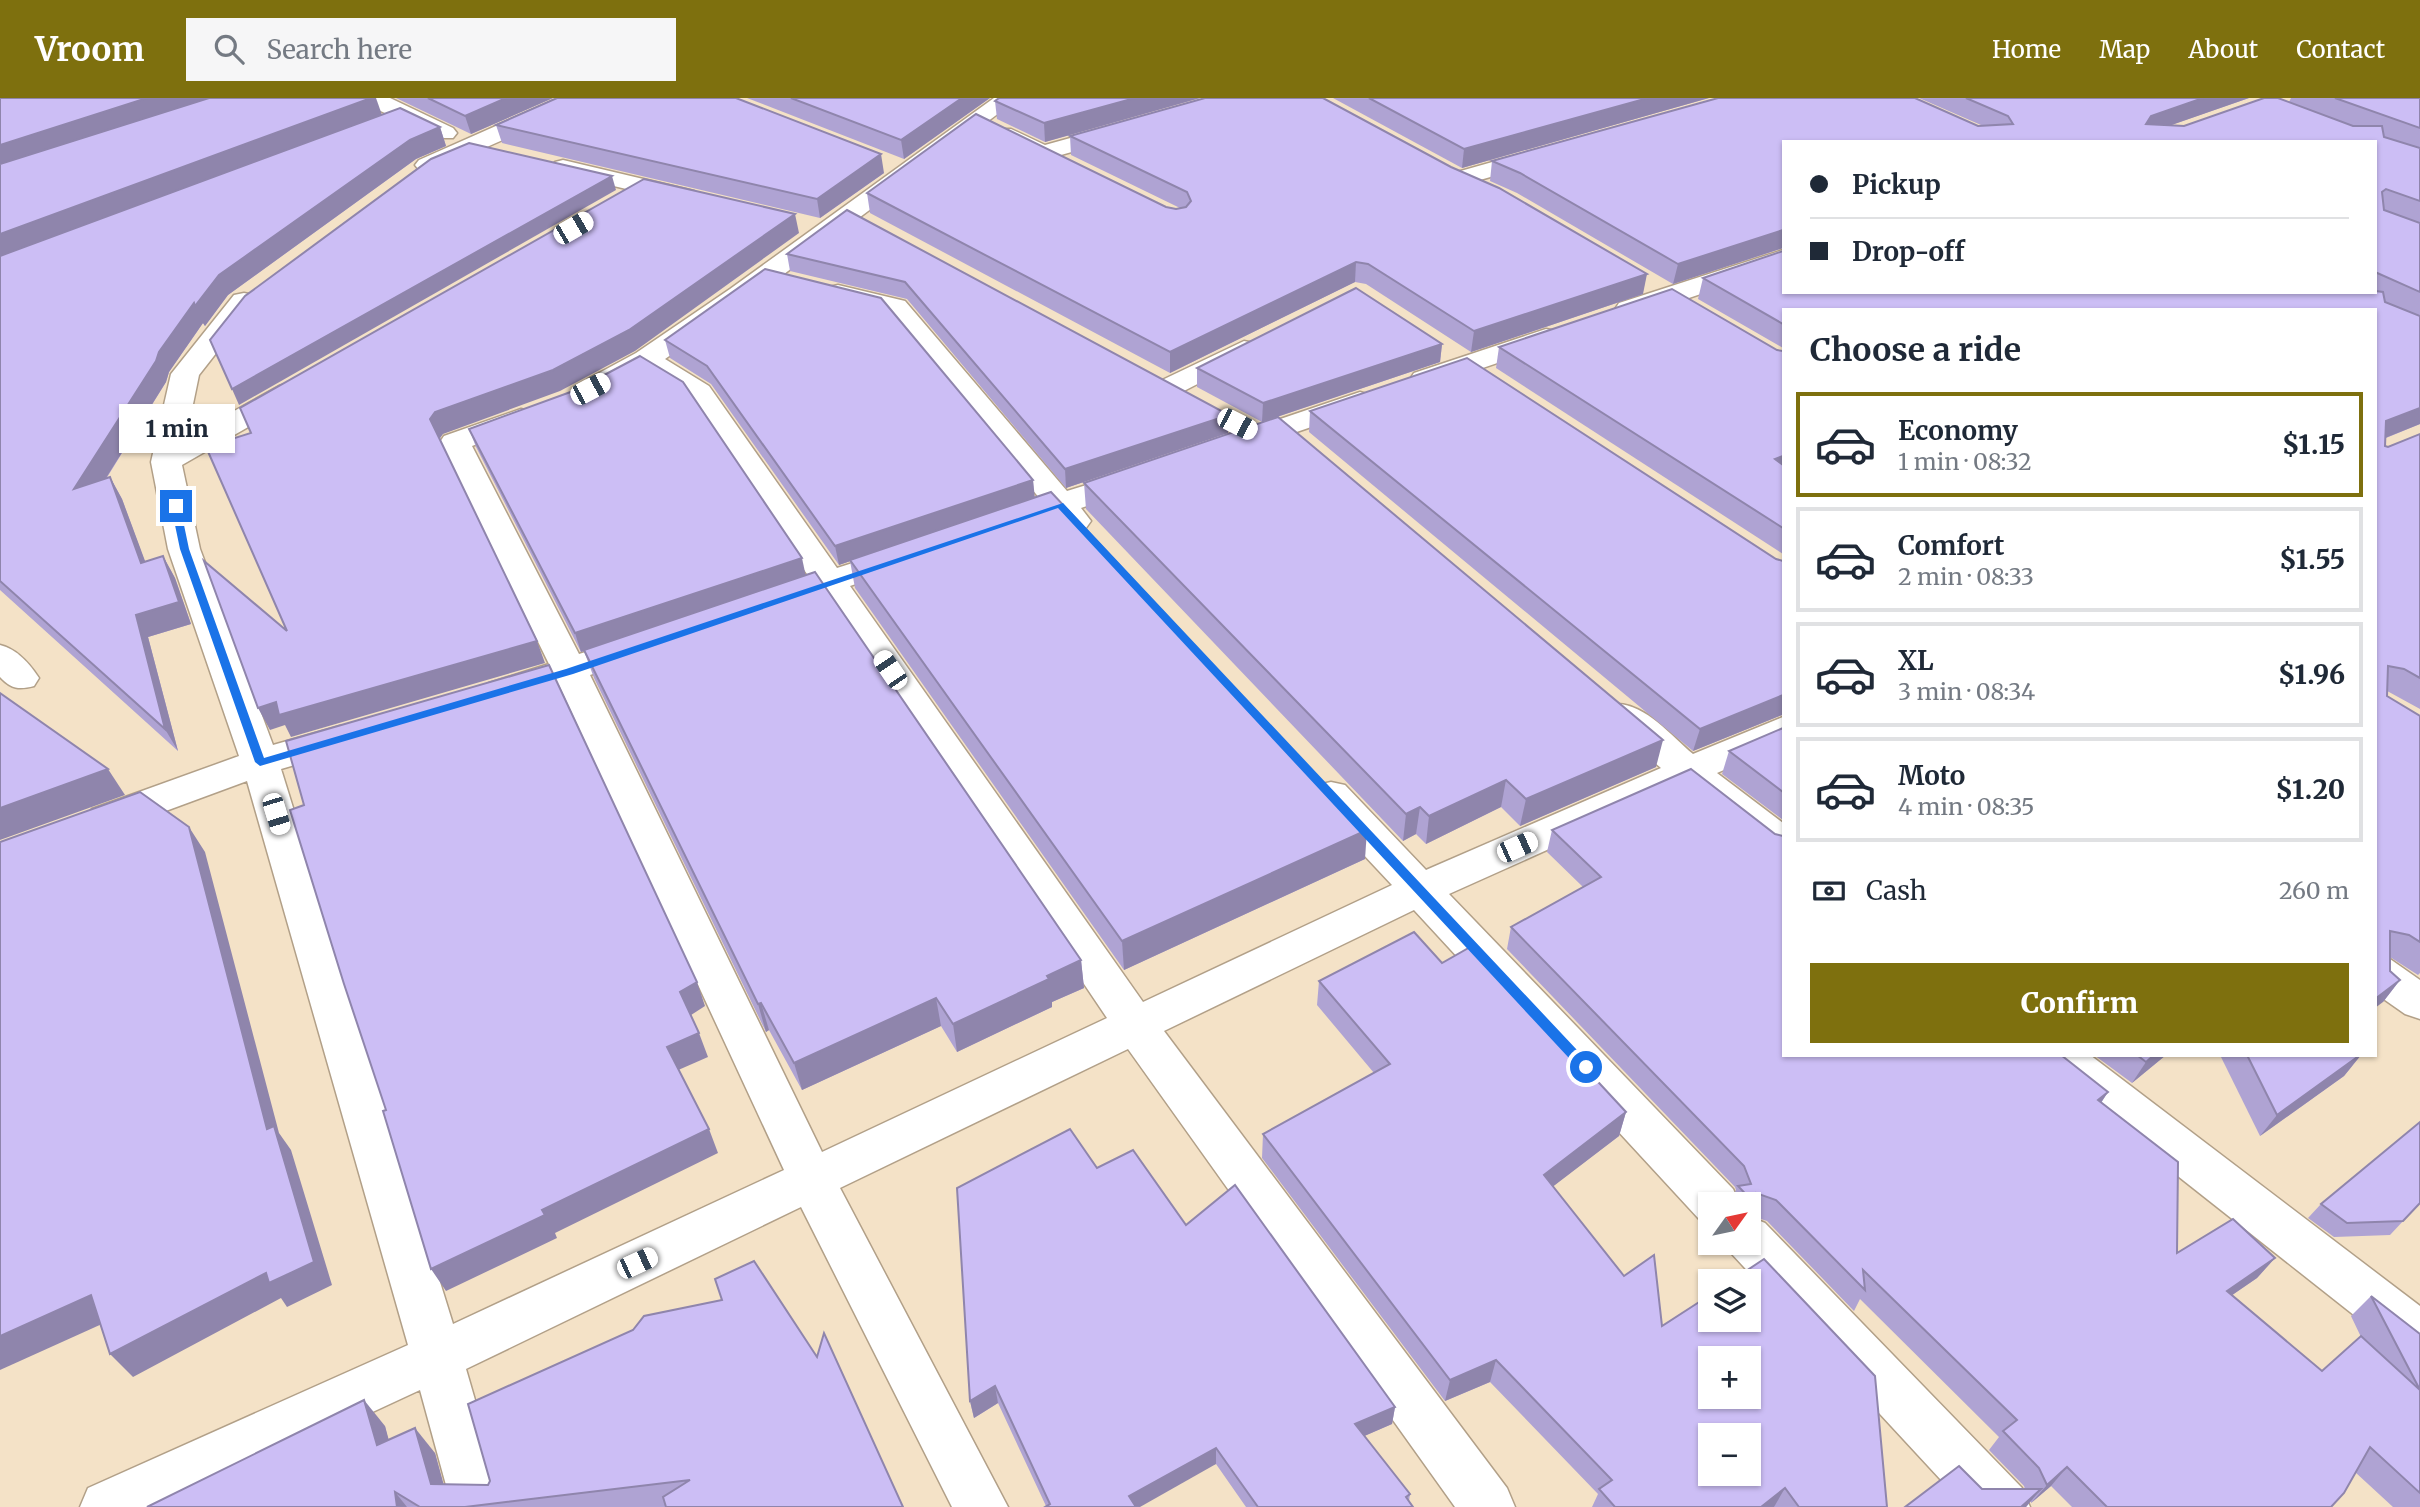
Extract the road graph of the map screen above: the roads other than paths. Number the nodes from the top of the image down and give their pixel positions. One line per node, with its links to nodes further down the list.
1 (372, 98): 4 (street)
2 (578, 98): 8 (street)
3 (1008, 98): 5 (street)
4 (410, 115): 7 (street); 8 (street)
5 (977, 121): 10 (street); 22 (street)
6 (1144, 124): 10 (street)
7 (384, 125)
8 (471, 146): 11 (street); 16 (street)
9 (1562, 149): 15 (street)
10 (1043, 153): 14 (street)
11 (512, 155)
12 (538, 161): 17 (street)
13 (1436, 166): 15 (street)
14 (1079, 171)
15 (1459, 179): 18 (street)
16 (404, 182)
17 (645, 187): 19 (street); 20 (street)
18 (1495, 195)
19 (710, 202)
20 (610, 207)
21 (1782, 258): 27 (street)
22 (765, 275): 26 (street); 36 (street)
23 (272, 279): 34 (street)
24 (1274, 334): 29 (street)
25 (1435, 342): 27 (street)
26 (646, 359): 40 (street); 43 (street)
27 (1480, 372): 31 (street)
28 (310, 380): 34 (street)
29 (1168, 388)
30 (1226, 418): 31 (street)
31 (1271, 432): 32 (street); 33 (street)
32 (1210, 453)
33 (1314, 455)
34 (166, 462): 48 (street)
35 (1160, 470): 36 (street)
36 (1060, 505): 37 (street); 38 (street)
37 (983, 530)
38 (1098, 545)
39 (932, 547): 40 (street)
40 (829, 581): 41 (street); 56 (street)
41 (751, 608)
42 (660, 640): 43 (street)
43 (569, 671): 45 (street); 58 (street)
44 (1592, 689): 50 (street)
45 (479, 698)
46 (1782, 729): 50 (street)
47 (363, 732): 48 (street)
48 (260, 762): 51 (street); 62 (street)
49 (1306, 769): 53 (street)
50 (1688, 770): 52 (street); 53 (street)
51 (78, 830)
52 (1782, 843)
53 (1419, 890): 56 (street); 59 (street)
54 (2377, 972): 55 (street)
55 (2420, 1002)
56 (1135, 1025): 58 (street); 66 (street)
57 (2060, 1057): 61 (street)
58 (812, 1180): 62 (street); 65 (street)
59 (1705, 1192)
60 (1761, 1252): 67 (street)
61 (2420, 1336)
62 (437, 1357): 63 (street); 64 (street)
63 (107, 1507)
64 (479, 1507)
65 (981, 1507)
66 (1488, 1507)
67 (2003, 1507)

